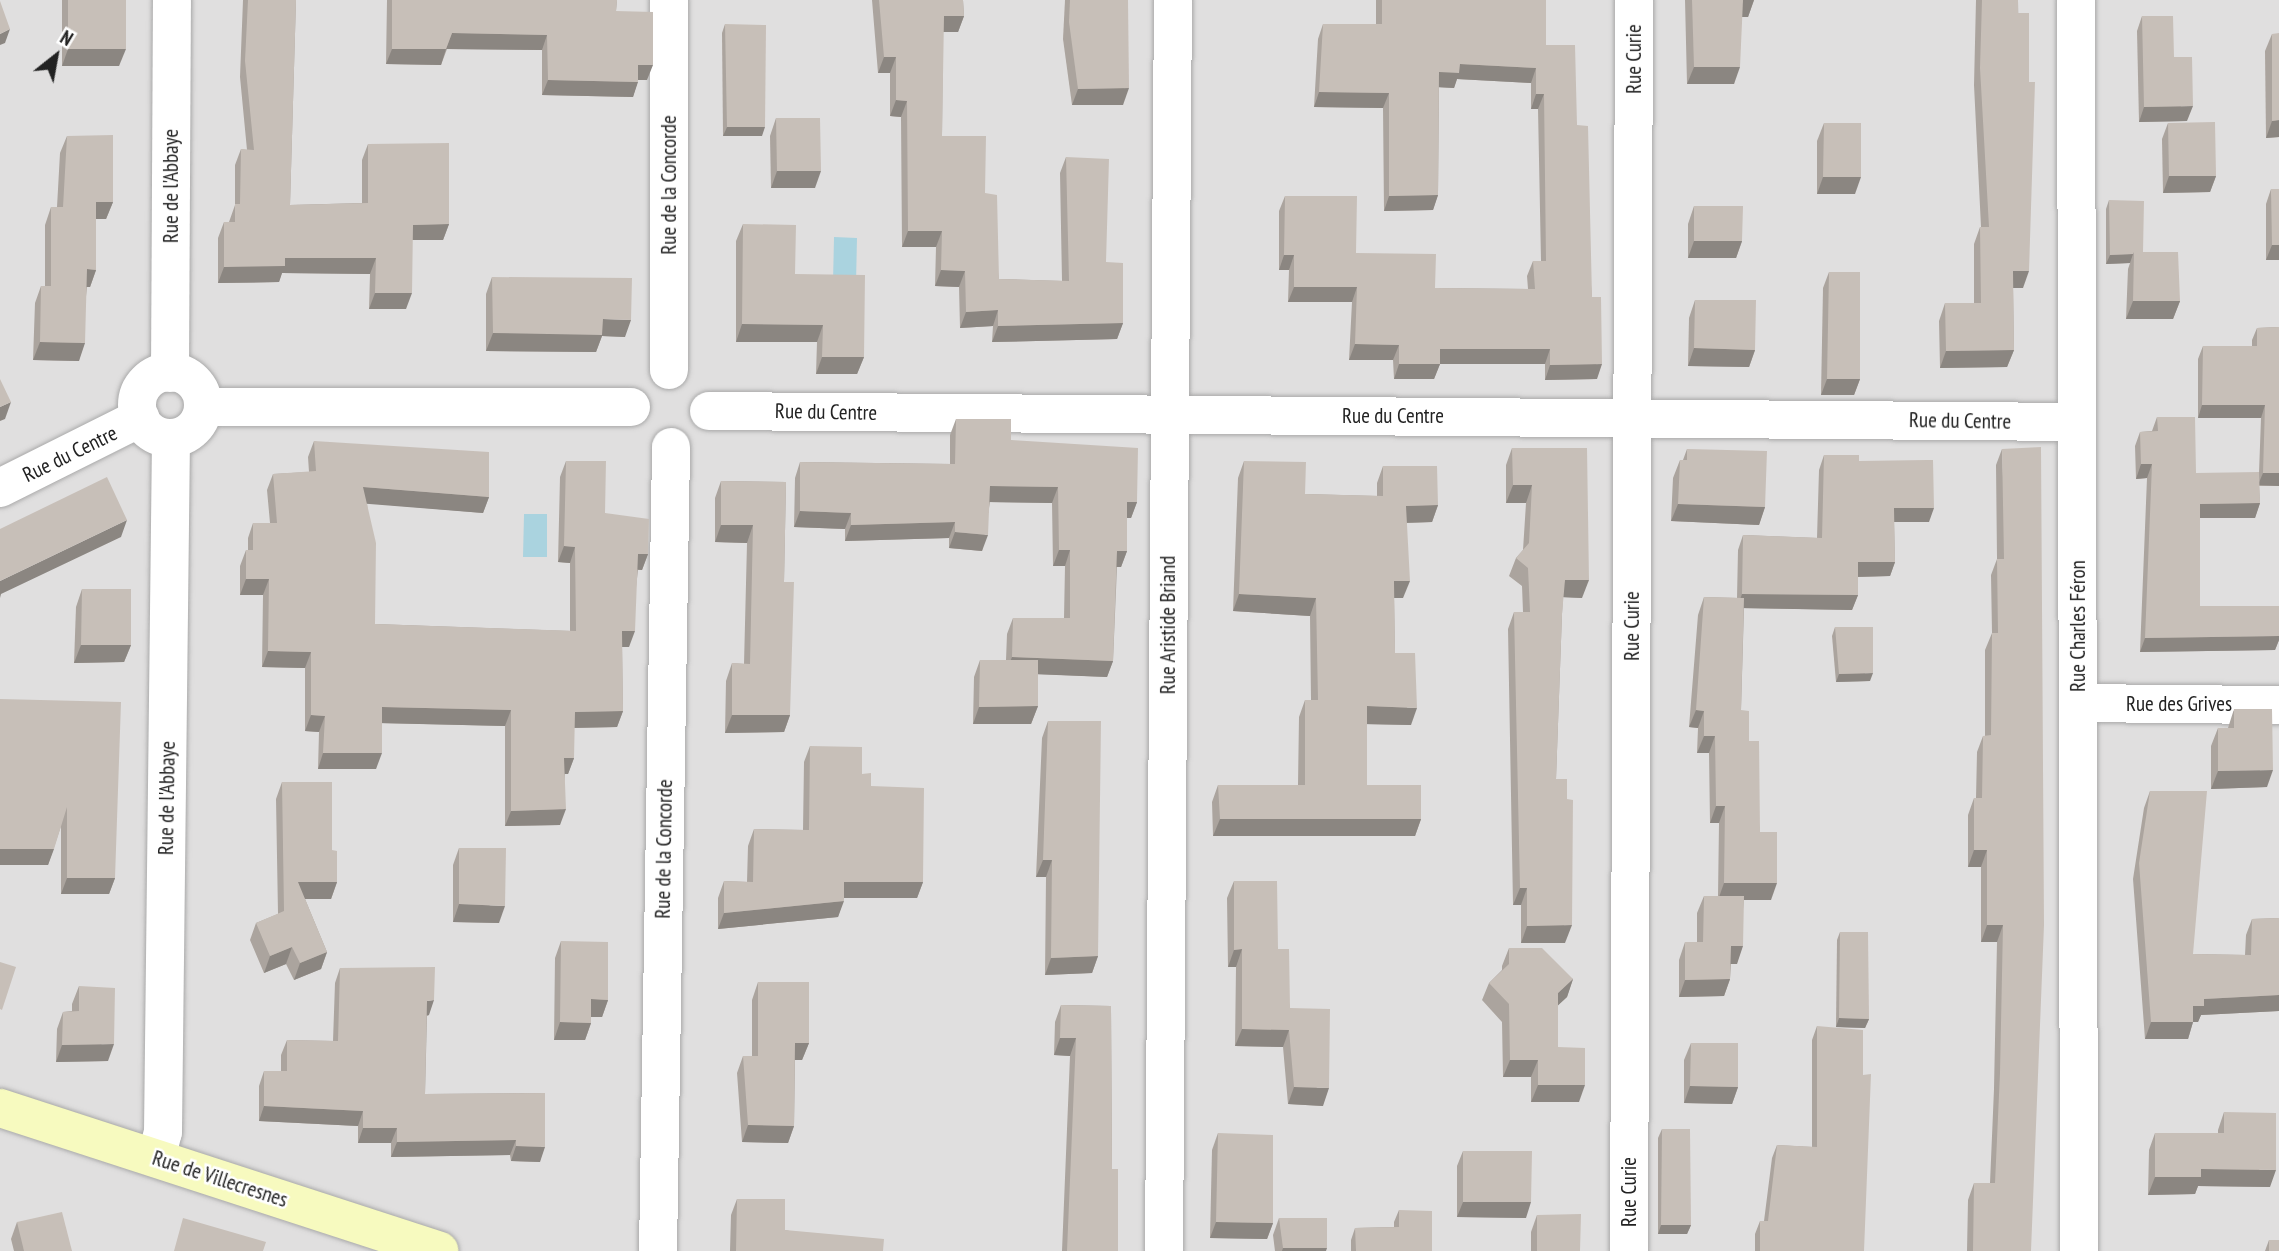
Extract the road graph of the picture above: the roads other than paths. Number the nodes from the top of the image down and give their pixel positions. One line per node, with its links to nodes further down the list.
1 (172, 0): 7 (street, Rue de l'Abbaye)
2 (669, 0): 6 (street, Rue de la Concorde)
3 (1173, 0): 11 (street, Rue Aristide Briand)
4 (1634, 0): 12 (street, Rue Curie)
5 (2076, 0): 13 (street, Rue Charles Féron)
6 (669, 370): 9 (street); 10 (street)
7 (170, 373): 8 (street); 14 (street)
8 (204, 407): 9 (street); 14 (street)
9 (631, 407): 15 (street)
10 (709, 411): 11 (street, Rue du Centre); 15 (street)
11 (1170, 415): 12 (street, Rue du Centre); 23 (street, Rue Aristide Briand)
12 (1633, 417): 13 (street, Rue du Centre); 24 (street, Rue Curie)
13 (2076, 422): 17 (street, Rue Charles Féron)
14 (156, 428): 16 (street, Rue du Centre); 20 (street, Rue de l'Abbaye)
15 (671, 447): 22 (street, Rue de la Concorde)
16 (0, 488)
17 (2078, 703): 18 (street, Rue des Grives); 25 (street, Rue Charles Féron)
18 (2279, 705)
19 (0, 1108): 20 (street, Rue de Villecresnes)
20 (156, 1158): 21 (street, Rue de Villecresnes)
21 (439, 1251)
22 (658, 1251)
23 (1164, 1251)
24 (1629, 1251)
25 (2079, 1251)

